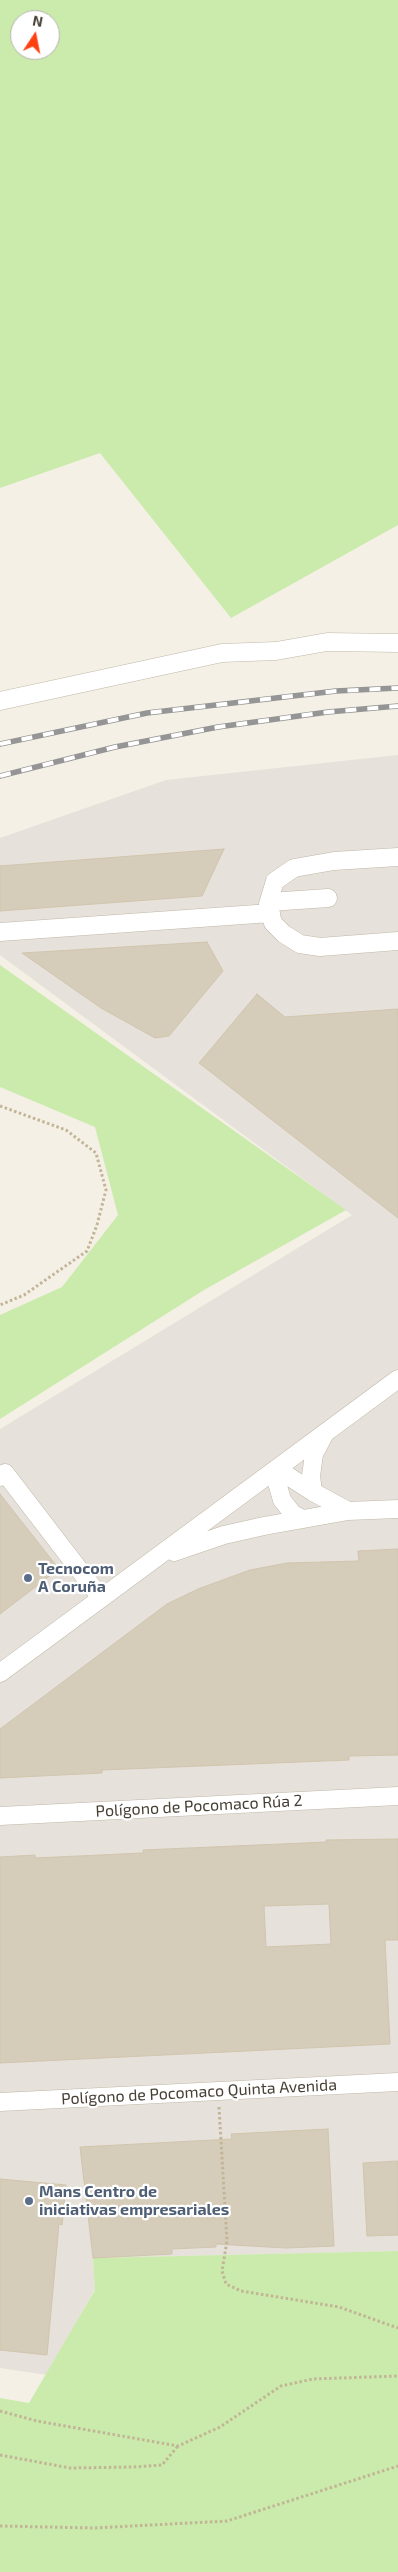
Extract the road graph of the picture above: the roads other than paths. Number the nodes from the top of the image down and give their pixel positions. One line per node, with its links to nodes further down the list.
1 (398, 643): 2 (street)
2 (0, 702)
3 (398, 857): 5 (street)
4 (328, 898): 5 (street)
5 (270, 908): 6 (street); 7 (street)
6 (0, 932)
7 (398, 941)
8 (398, 1379): 9 (street)
9 (324, 1434): 10 (street); 12 (street)
10 (277, 1469): 12 (street); 15 (street); 16 (street)
11 (0, 1477): 17 (street)
12 (313, 1492): 14 (street)
13 (398, 1509): 14 (street)
14 (348, 1511): 15 (street)
15 (303, 1519): 16 (street)
16 (161, 1556): 17 (street)
17 (101, 1598): 18 (street)
18 (0, 1673)
19 (398, 1796): 20 (street, Polígono de Pocomaco Rúa 2)
20 (0, 1816)
21 (398, 2082): 22 (street, Polígono de Pocomaco Quinta Avenida)
22 (0, 2102)

